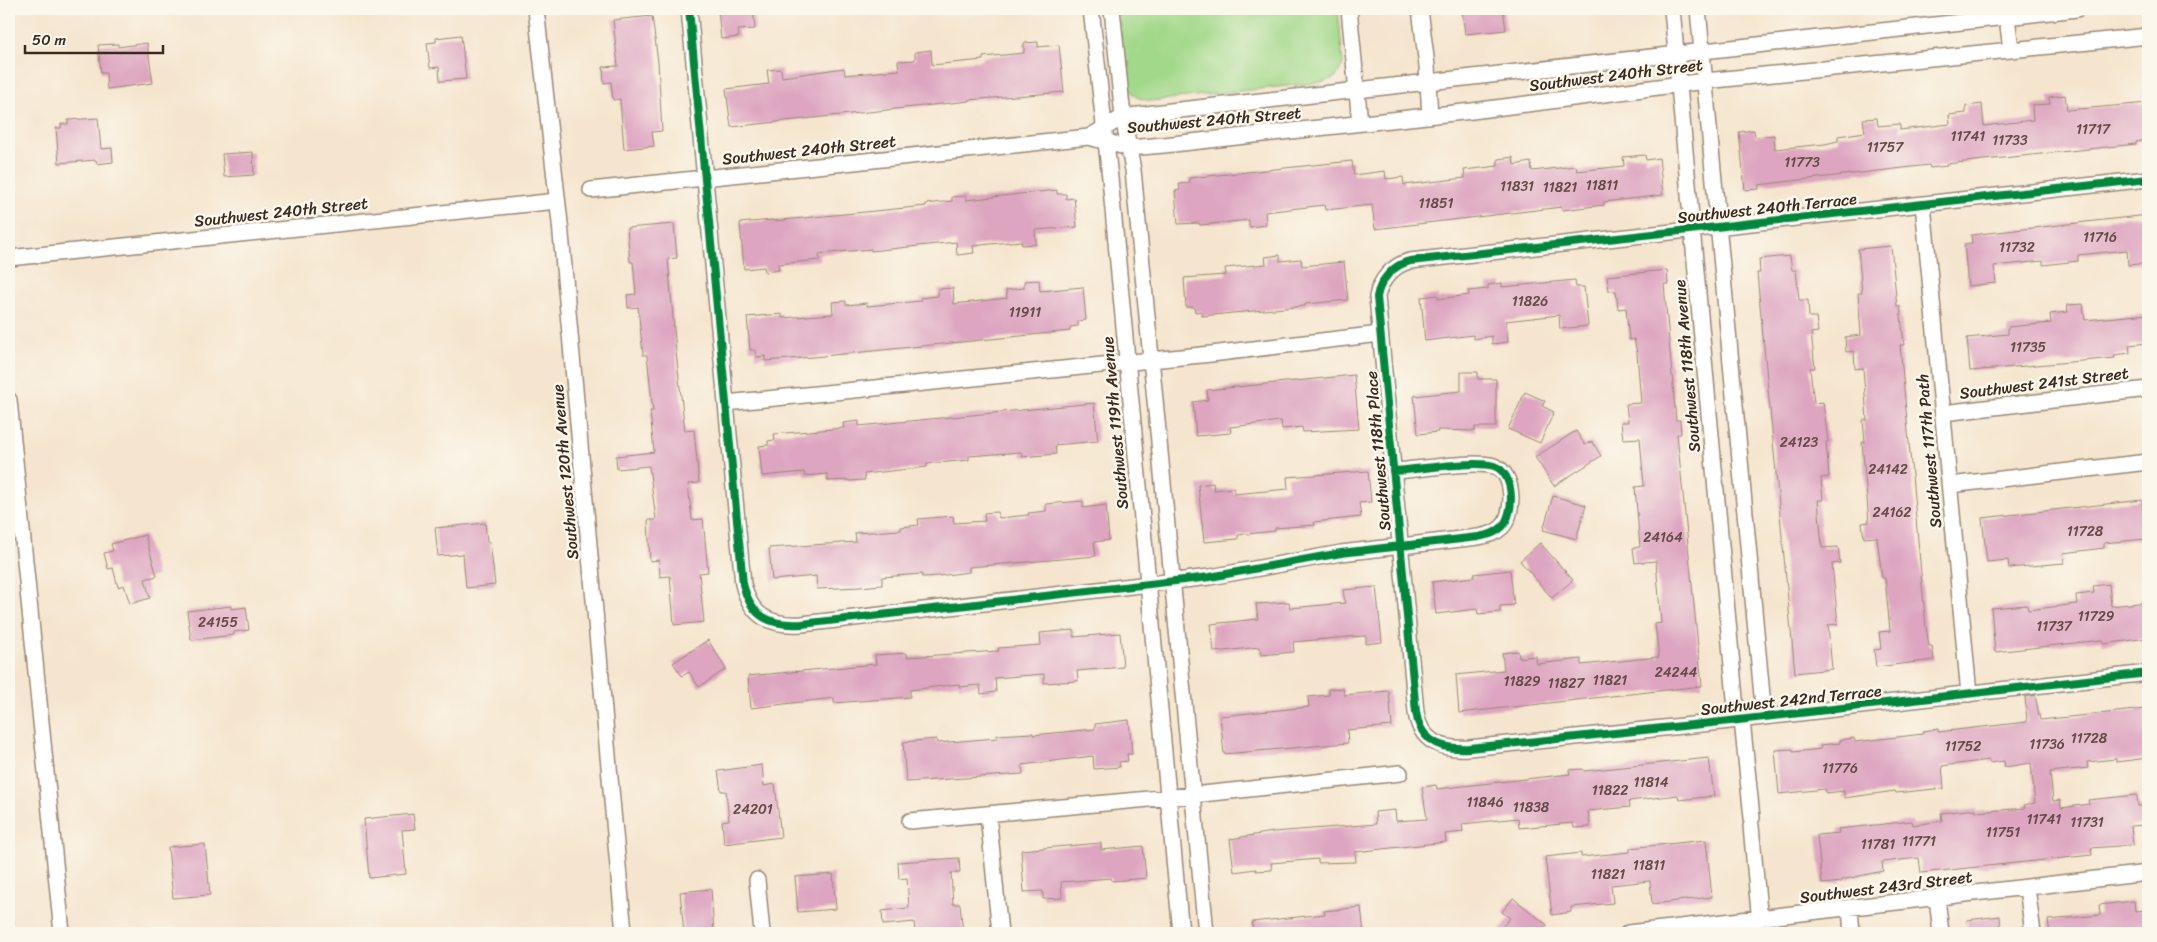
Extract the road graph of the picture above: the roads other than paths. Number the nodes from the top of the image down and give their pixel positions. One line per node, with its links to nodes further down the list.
1 (536, 9): 27 (street, Southwest 120th Avenue)
2 (688, 9): 24 (street)
3 (1091, 9): 22 (street, Southwest 119th Avenue)
4 (1112, 9): 20 (street)
5 (1349, 9): 18 (street)
6 (1420, 9): 16 (street)
7 (1672, 9): 14 (street, Southwest 118th Avenue)
8 (1698, 9): 12 (street)
9 (2077, 9): 10 (street, Southwest 240th Street)
10 (2007, 13): 12 (street, Southwest 240th Street); 13 (street)
11 (2148, 36): 13 (street, Southwest 240th Street)
12 (1702, 50): 14 (street, Southwest 240th Street); 15 (street)
13 (2011, 50): 15 (street, Southwest 240th Street)
14 (1677, 53): 16 (street, Southwest 240th Street); 17 (street, Southwest 118th Avenue)
15 (1704, 81): 17 (street, Southwest 240th Street); 29 (street)
16 (1428, 82): 18 (street, Southwest 240th Street); 19 (street)
17 (1680, 84): 19 (street, Southwest 240th Street); 30 (street, Southwest 118th Avenue)
18 (1356, 90): 20 (street, Southwest 240th Street); 21 (street)
19 (1430, 116): 21 (street, Southwest 240th Street)
20 (1123, 117): 22 (street, Southwest 240th Street); 23 (street)
21 (1360, 123): 23 (street, Southwest 240th Street)
22 (1104, 135): 23 (street, Southwest 240th Street); 24 (street, Southwest 240th Street); 35 (street, Southwest 119th Avenue)
23 (1129, 148): 34 (street)
24 (705, 179): 26 (street, Southwest 240th Street); 38 (street)
25 (2148, 179): 28 (street, Southwest 240th Terrace)
26 (591, 190)
27 (557, 201): 31 (street, Southwest 240th Street); 63 (street, Southwest 120th Avenue)
28 (1924, 204): 29 (street, Southwest 240th Terrace); 39 (street, Southwest 117th Path)
29 (1718, 228): 30 (street, Southwest 240th Terrace); 48 (street)
30 (1692, 231): 32 (street, Southwest 240th Terrace); 49 (street, Southwest 118th Avenue)
31 (9, 258)
32 (1391, 271): 33 (street, Southwest 118th Place)
33 (1380, 334): 34 (street); 41 (street, Southwest 118th Place)
34 (1151, 359): 35 (street); 44 (street)
35 (1127, 362): 38 (street); 45 (street, Southwest 119th Avenue)
36 (2148, 389): 39 (street, Southwest 241st Street)
37 (9, 400): 62 (street)
38 (726, 403): 45 (street)
39 (1943, 412): 42 (street, Southwest 117th Path)
40 (2148, 462): 42 (street)
41 (1393, 471): 43 (street, Southwest 118th Place); 43 (street)
42 (1950, 485): 47 (street, Southwest 117th Path)
43 (1401, 546): 44 (street); 50 (street, Southwest 118th Place)
44 (1172, 581): 45 (street); 52 (street)
45 (1148, 584): 53 (street, Southwest 119th Avenue)
46 (2148, 673): 47 (street, Southwest 242nd Terrace)
47 (1969, 694): 48 (street, Southwest 242nd Terrace)
48 (1764, 717): 49 (street, Southwest 242nd Terrace)
49 (1740, 720): 50 (street, Southwest 242nd Terrace); 61 (street, Southwest 118th Avenue)
50 (1437, 744)
51 (1400, 773): 52 (street)
52 (1193, 796): 53 (street); 67 (street)
53 (1168, 798): 54 (street); 66 (street, Southwest 119th Avenue)
54 (988, 814): 55 (street); 65 (street)
55 (910, 822)
56 (2148, 873): 58 (street, Southwest 243rd Street)
57 (757, 880): 64 (street)
58 (2027, 888): 59 (street, Southwest 243rd Street); 71 (street)
59 (1937, 898): 60 (street, Southwest 243rd Street); 70 (street)
60 (1850, 909): 61 (street, Southwest 243rd Street); 69 (street)
61 (1760, 926): 68 (street, Southwest 243rd Street)
62 (62, 933)
63 (624, 933)
64 (762, 933)
65 (1000, 933)
66 (1181, 933)
67 (1206, 933)
68 (1628, 933)
69 (1852, 933)
70 (1941, 933)
71 (2032, 933)

